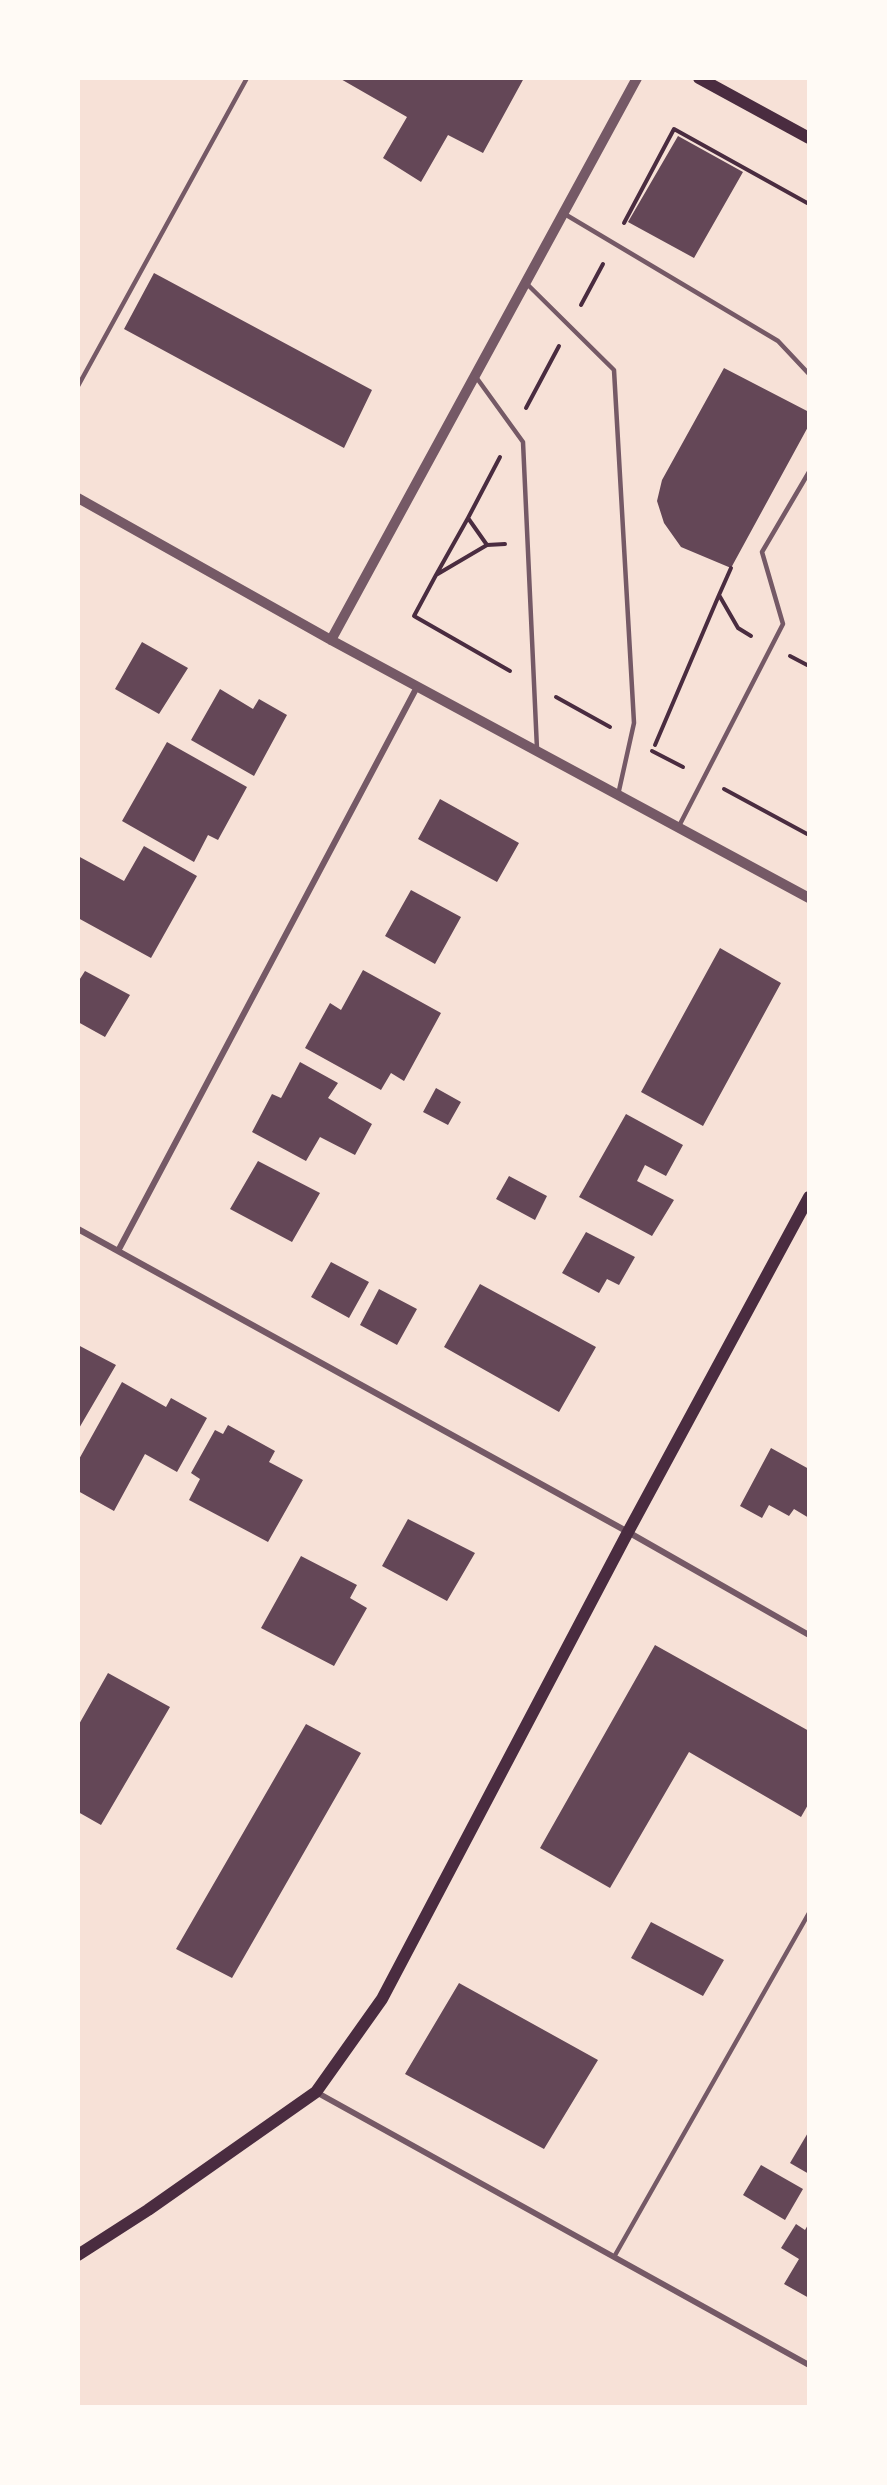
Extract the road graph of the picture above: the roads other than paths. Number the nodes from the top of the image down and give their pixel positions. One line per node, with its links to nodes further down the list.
1 (247, 78): 9 (lane)
2 (637, 78): 5 (street)
3 (699, 78): 4 (main road)
4 (809, 138)
5 (563, 213): 6 (street); 7 (lane)
6 (525, 283): 8 (street); 15 (lane)
7 (809, 374)
8 (475, 376): 12 (street); 14 (lane)
9 (78, 386)
10 (809, 472): 16 (lane)
11 (78, 498): 12 (street)
12 (331, 640): 13 (street)
13 (417, 687): 14 (street); 20 (street)
14 (537, 751): 15 (street)
15 (618, 795): 16 (street)
16 (678, 828): 17 (street)
17 (809, 898)
18 (809, 1197): 21 (main road)
19 (78, 1229): 20 (street)
20 (118, 1251): 21 (street)
21 (628, 1532): 22 (street); 24 (main road)
22 (809, 1635)
23 (809, 1912): 26 (lane)
24 (315, 2092): 25 (main road); 26 (street)
25 (78, 2255)
26 (613, 2259): 27 (street)
27 (809, 2365)

